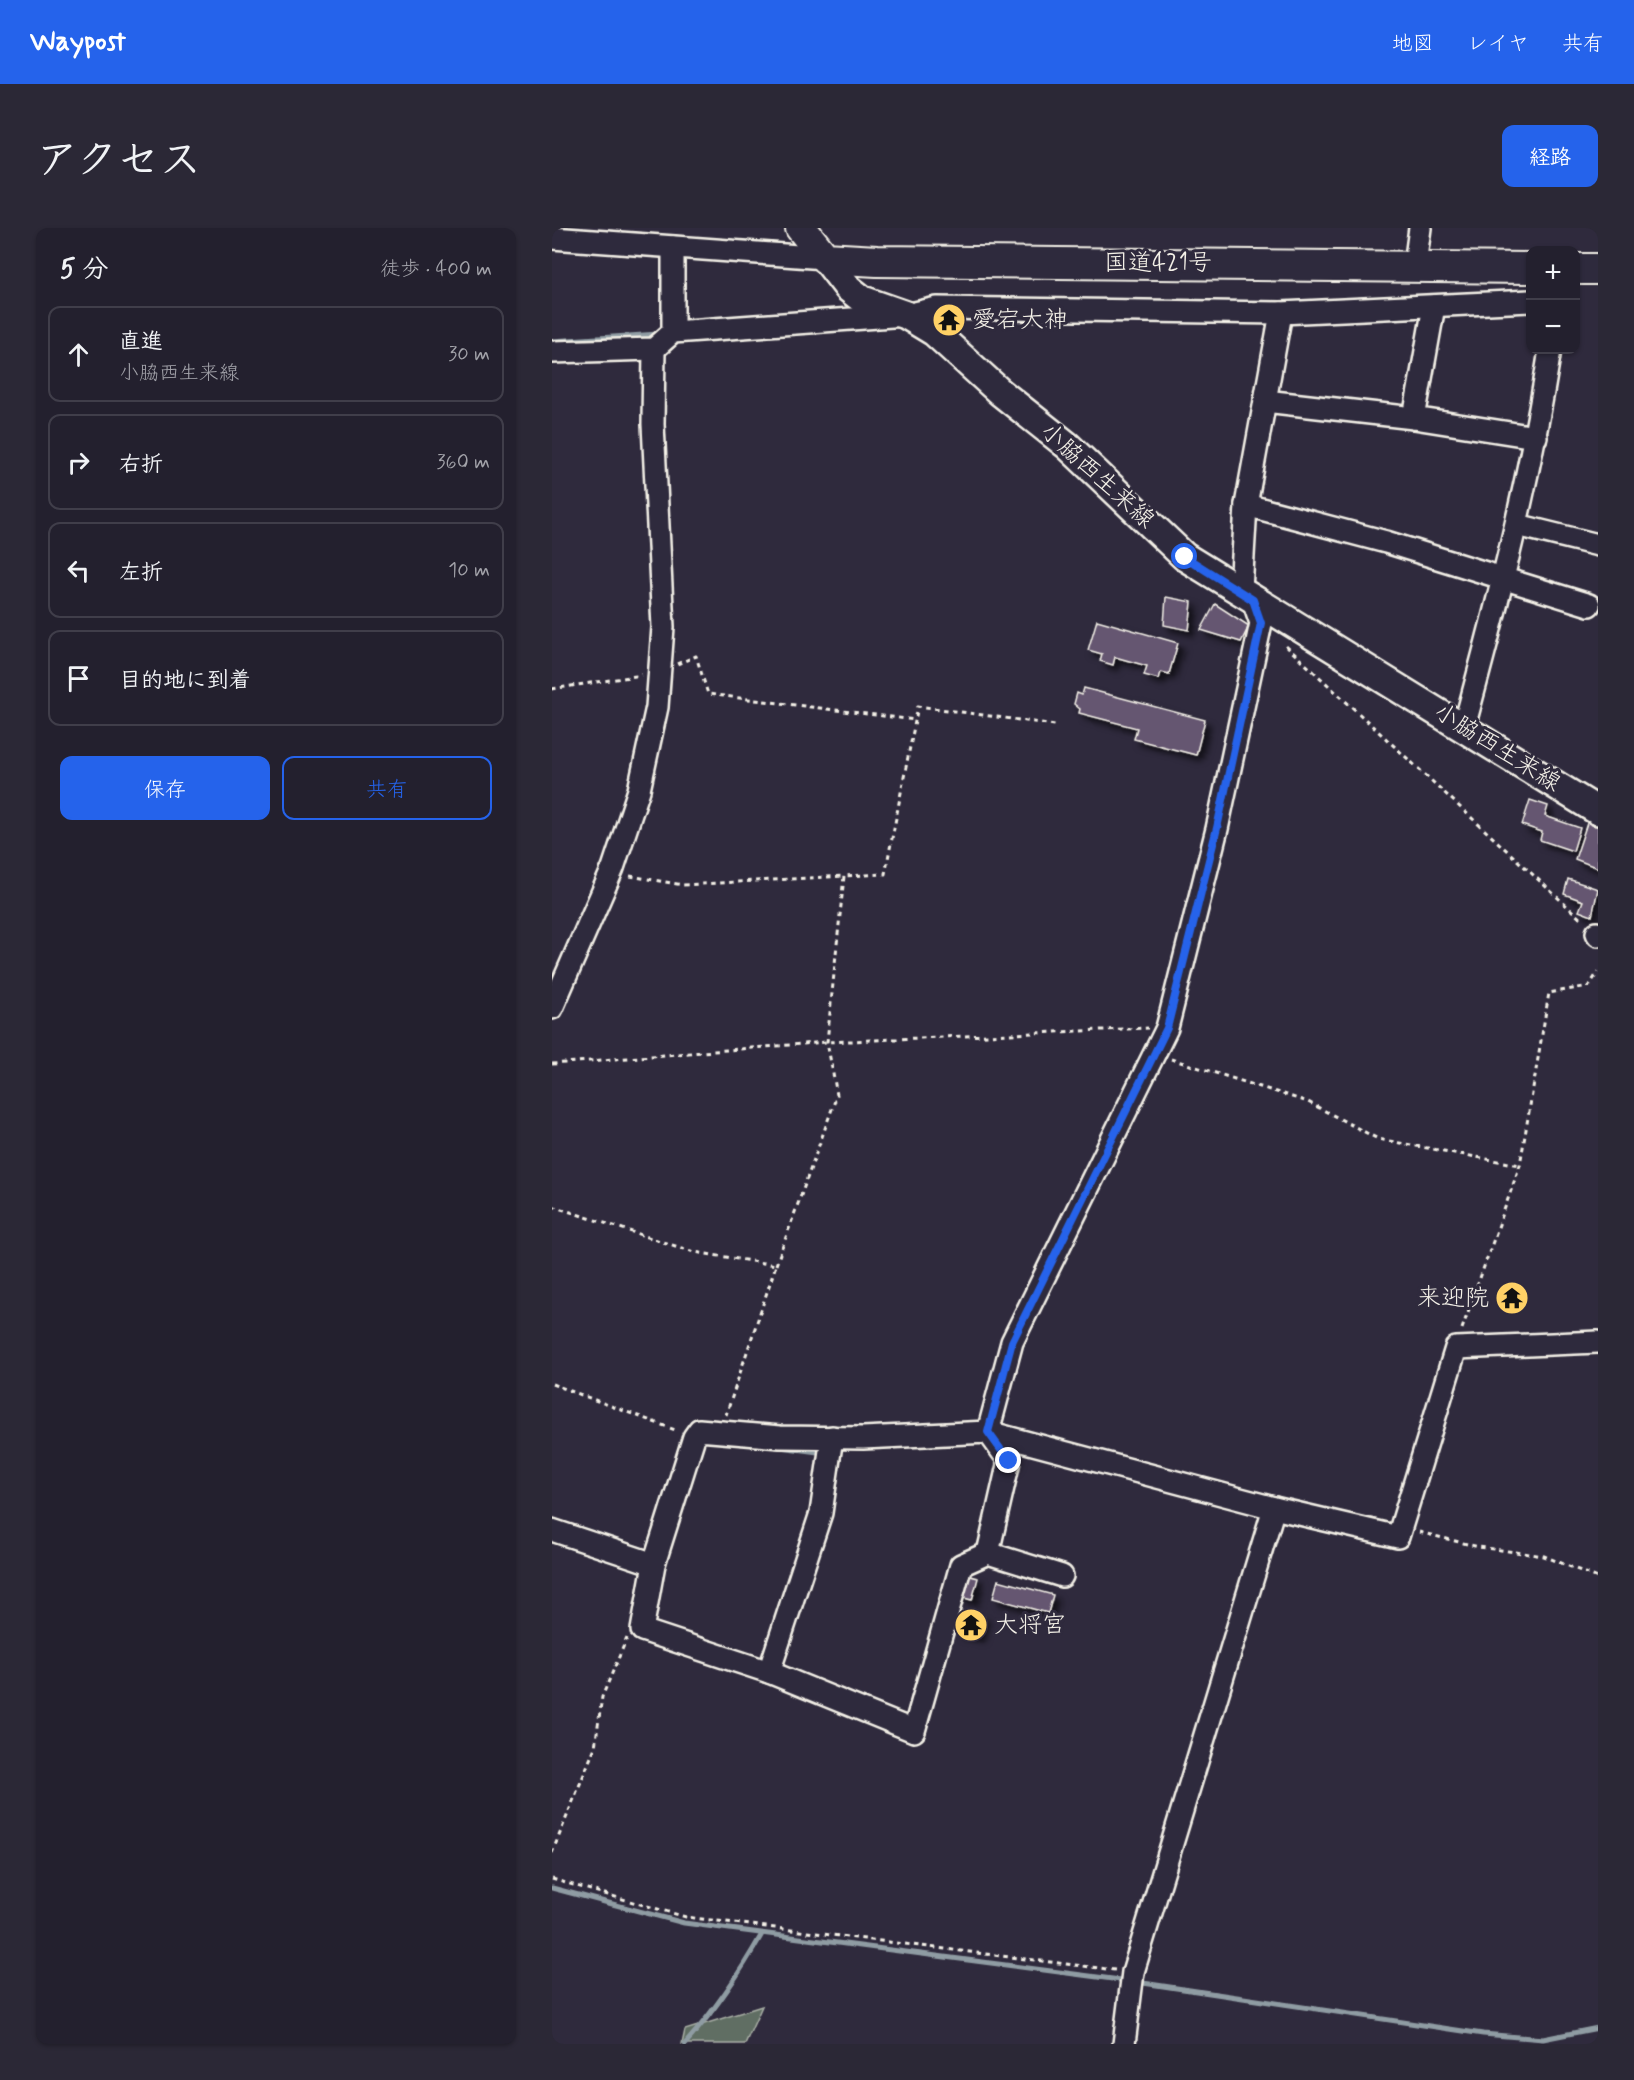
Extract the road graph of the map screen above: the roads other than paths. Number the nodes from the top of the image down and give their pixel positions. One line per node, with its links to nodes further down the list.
1 (801, 228): 5 (highway)
2 (1420, 228): 6 (street)
3 (552, 238): 4 (street)
4 (673, 248): 5 (street); 14 (street)
5 (825, 258): 6 (highway, 国道421号); 13 (main road, 小脇西生来線)
6 (1415, 265): 7 (highway, 国道421号)
7 (1526, 268)
8 (1598, 268): 9 (highway)
9 (1580, 269)
10 (1526, 301): 11 (street)
11 (1434, 306): 12 (street); 19 (street)
12 (1281, 313): 13 (street); 18 (street)
13 (906, 315): 14 (street); 25 (main road, 小脇西生来線)
14 (673, 332): 15 (street)
15 (654, 349): 16 (street); 29 (street)
16 (552, 352)
17 (1549, 354): 20 (street)
18 (1265, 401): 19 (street); 21 (street)
19 (1414, 418): 20 (street)
20 (1536, 436): 22 (street)
21 (1246, 506): 24 (street); 25 (street)
22 (1517, 525): 23 (street); 24 (street)
23 (1598, 545)
24 (1504, 579): 26 (street); 27 (street)
25 (1252, 604): 27 (main road, 小脇西生来線); 31 (street)
26 (1589, 605)
27 (1464, 727): 28 (main road, 小脇西生来線)
28 (1598, 811)
29 (552, 1008)
30 (1598, 1342): 33 (street)
31 (988, 1432): 32 (street); 33 (street); 35 (street)
32 (832, 1437): 36 (street); 38 (street)
33 (1274, 1508): 39 (street)
34 (552, 1530): 36 (street)
35 (988, 1553): 37 (street); 38 (street)
36 (654, 1564): 38 (street)
37 (1062, 1575)
38 (769, 1672)
39 (1124, 2044)

